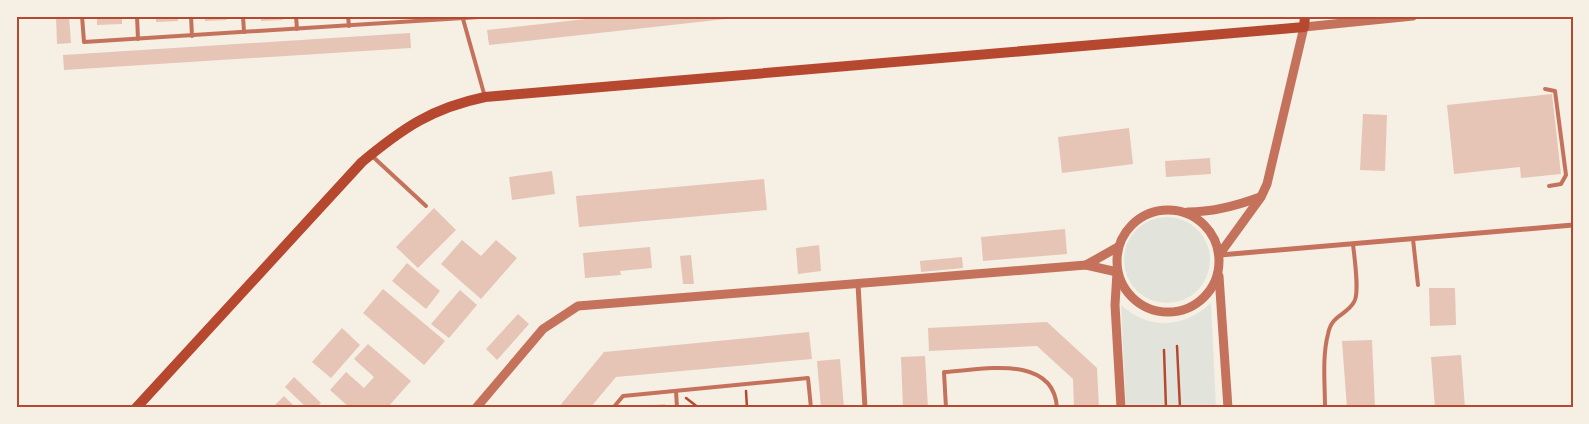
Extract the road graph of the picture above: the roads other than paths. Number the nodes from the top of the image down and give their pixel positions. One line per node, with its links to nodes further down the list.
1 (82, 16): 18 (lane)
2 (137, 16): 18 (lane)
3 (191, 16): 17 (lane)
4 (243, 16): 16 (lane)
5 (296, 16): 15 (lane)
6 (348, 16): 14 (lane)
7 (403, 16): 13 (lane)
8 (494, 16): 11 (lane)
9 (1413, 16): 12 (street)
10 (450, 18): 11 (lane); 13 (lane)
11 (463, 20): 20 (lane)
12 (1304, 22): 20 (main road); 23 (street)
13 (404, 23): 14 (lane)
14 (349, 26): 15 (lane)
15 (297, 29): 16 (lane)
16 (244, 32): 17 (lane)
17 (192, 36): 18 (lane)
18 (138, 39)
19 (1545, 89): 22 (lane)
20 (485, 97): 21 (main road)
21 (371, 154): 24 (lane); 37 (main road)
22 (1549, 186)
23 (1260, 197): 25 (street); 30 (street)
24 (426, 206)
25 (1185, 212): 29 (street); 30 (street)
26 (1573, 225): 27 (street)
27 (1413, 239): 28 (street); 35 (lane)
28 (1353, 244): 30 (street); 47 (lane)
29 (1118, 247): 31 (street); 32 (street)
30 (1219, 256): 33 (street)
31 (1086, 265): 32 (street); 34 (street)
32 (1117, 272): 33 (street); 45 (street)
33 (1218, 273): 46 (street)
34 (858, 284): 38 (street); 42 (street)
35 (1418, 285)
36 (676, 391): 39 (lane); 40 (lane); 41 (lane)
37 (136, 408)
38 (476, 408)
39 (613, 408)
40 (677, 408)
41 (811, 408)
42 (866, 408)
43 (946, 408): 44 (lane)
44 (1057, 408)
45 (1121, 408)
46 (1228, 408)
47 (1325, 408)

